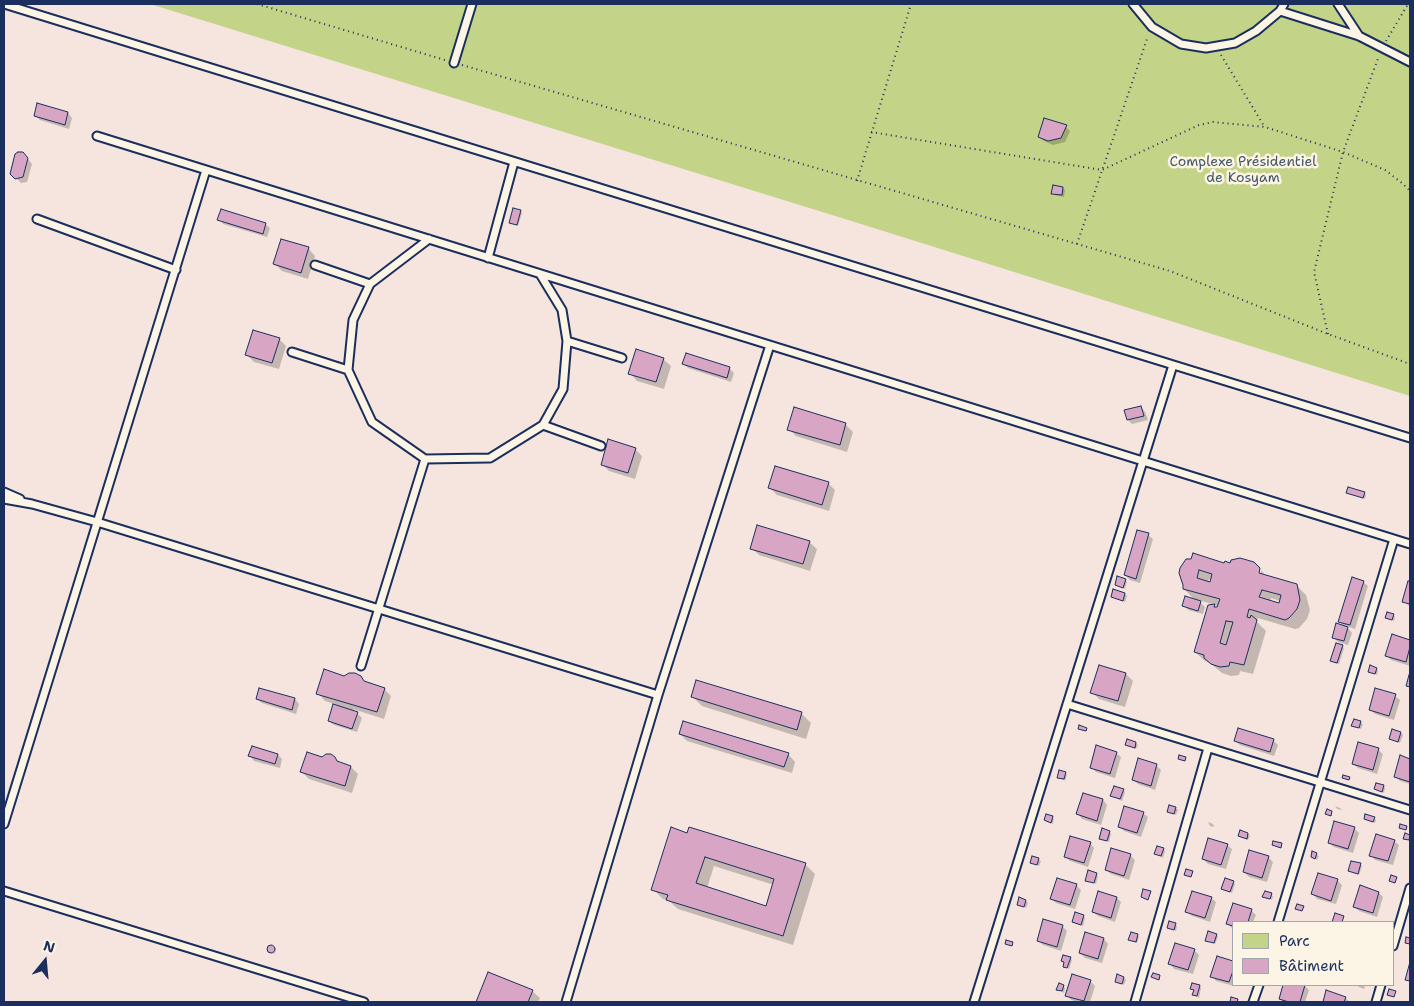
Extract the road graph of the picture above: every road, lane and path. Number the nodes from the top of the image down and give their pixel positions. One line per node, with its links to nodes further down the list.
1 (4, 4): 20 (lane)
2 (257, 4): 15 (path)
3 (472, 4): 15 (lane)
4 (911, 4): 17 (path)
5 (1133, 4): 10 (lane)
6 (1284, 4): 9 (lane)
7 (1338, 4): 11 (lane)
8 (1408, 4): 13 (path)
9 (1280, 12): 11 (lane); 12 (lane)
10 (1152, 27): 12 (lane); 22 (path)
11 (1359, 36): 13 (lane)
12 (1216, 47): 16 (path)
13 (1382, 48): 14 (lane); 19 (path)
14 (1410, 62)
15 (454, 63): 23 (path)
16 (1265, 127): 19 (path); 22 (path)
17 (871, 132): 22 (path); 23 (path)
18 (97, 136): 21 (lane)
19 (1343, 152): 24 (path); 33 (path)
20 (514, 162): 28 (lane); 39 (lane)
21 (206, 170): 26 (lane); 30 (lane)
22 (1102, 170): 27 (path)
23 (857, 180): 27 (path)
24 (1410, 191)
25 (37, 219): 30 (lane)
26 (428, 239): 28 (lane); 32 (lane)
27 (1077, 244): 33 (path)
28 (488, 258): 31 (lane)
29 (315, 265): 32 (lane)
30 (176, 270): 49 (lane)
31 (540, 274): 34 (lane); 35 (lane)
32 (370, 284): 40 (lane)
33 (1328, 334): 38 (path)
34 (567, 341): 37 (lane); 41 (lane)
35 (770, 345): 45 (lane); 54 (lane)
36 (292, 352): 40 (lane)
37 (622, 358)
38 (1410, 364)
39 (1173, 365): 42 (lane); 45 (lane)
40 (348, 370): 44 (lane)
41 (543, 425): 43 (lane); 44 (lane)
42 (1410, 438)
43 (601, 446)
44 (425, 459): 52 (lane)
45 (1143, 461): 50 (lane); 55 (lane)
46 (4, 492): 48 (lane)
47 (4, 499): 48 (lane)
48 (32, 504): 49 (lane)
49 (97, 522): 52 (lane); 59 (lane)
50 (1394, 539): 51 (lane); 57 (lane)
51 (1410, 544)
52 (379, 609): 53 (lane); 54 (lane)
53 (361, 666)
54 (658, 695): 67 (lane)
55 (1067, 704): 56 (lane); 68 (lane)
56 (1208, 748): 57 (lane); 69 (lane)
57 (1321, 783): 58 (lane); 62 (lane)
58 (1410, 810)
59 (4, 824)
60 (1410, 888): 63 (lane)
61 (4, 891): 66 (lane)
62 (1278, 921)
63 (1394, 943)
64 (1259, 986): 70 (lane)
65 (1381, 986): 71 (lane)
66 (364, 1002)
67 (566, 1002)
68 (974, 1002)
69 (1134, 1002)
70 (1253, 1002)
71 (1376, 1002)

